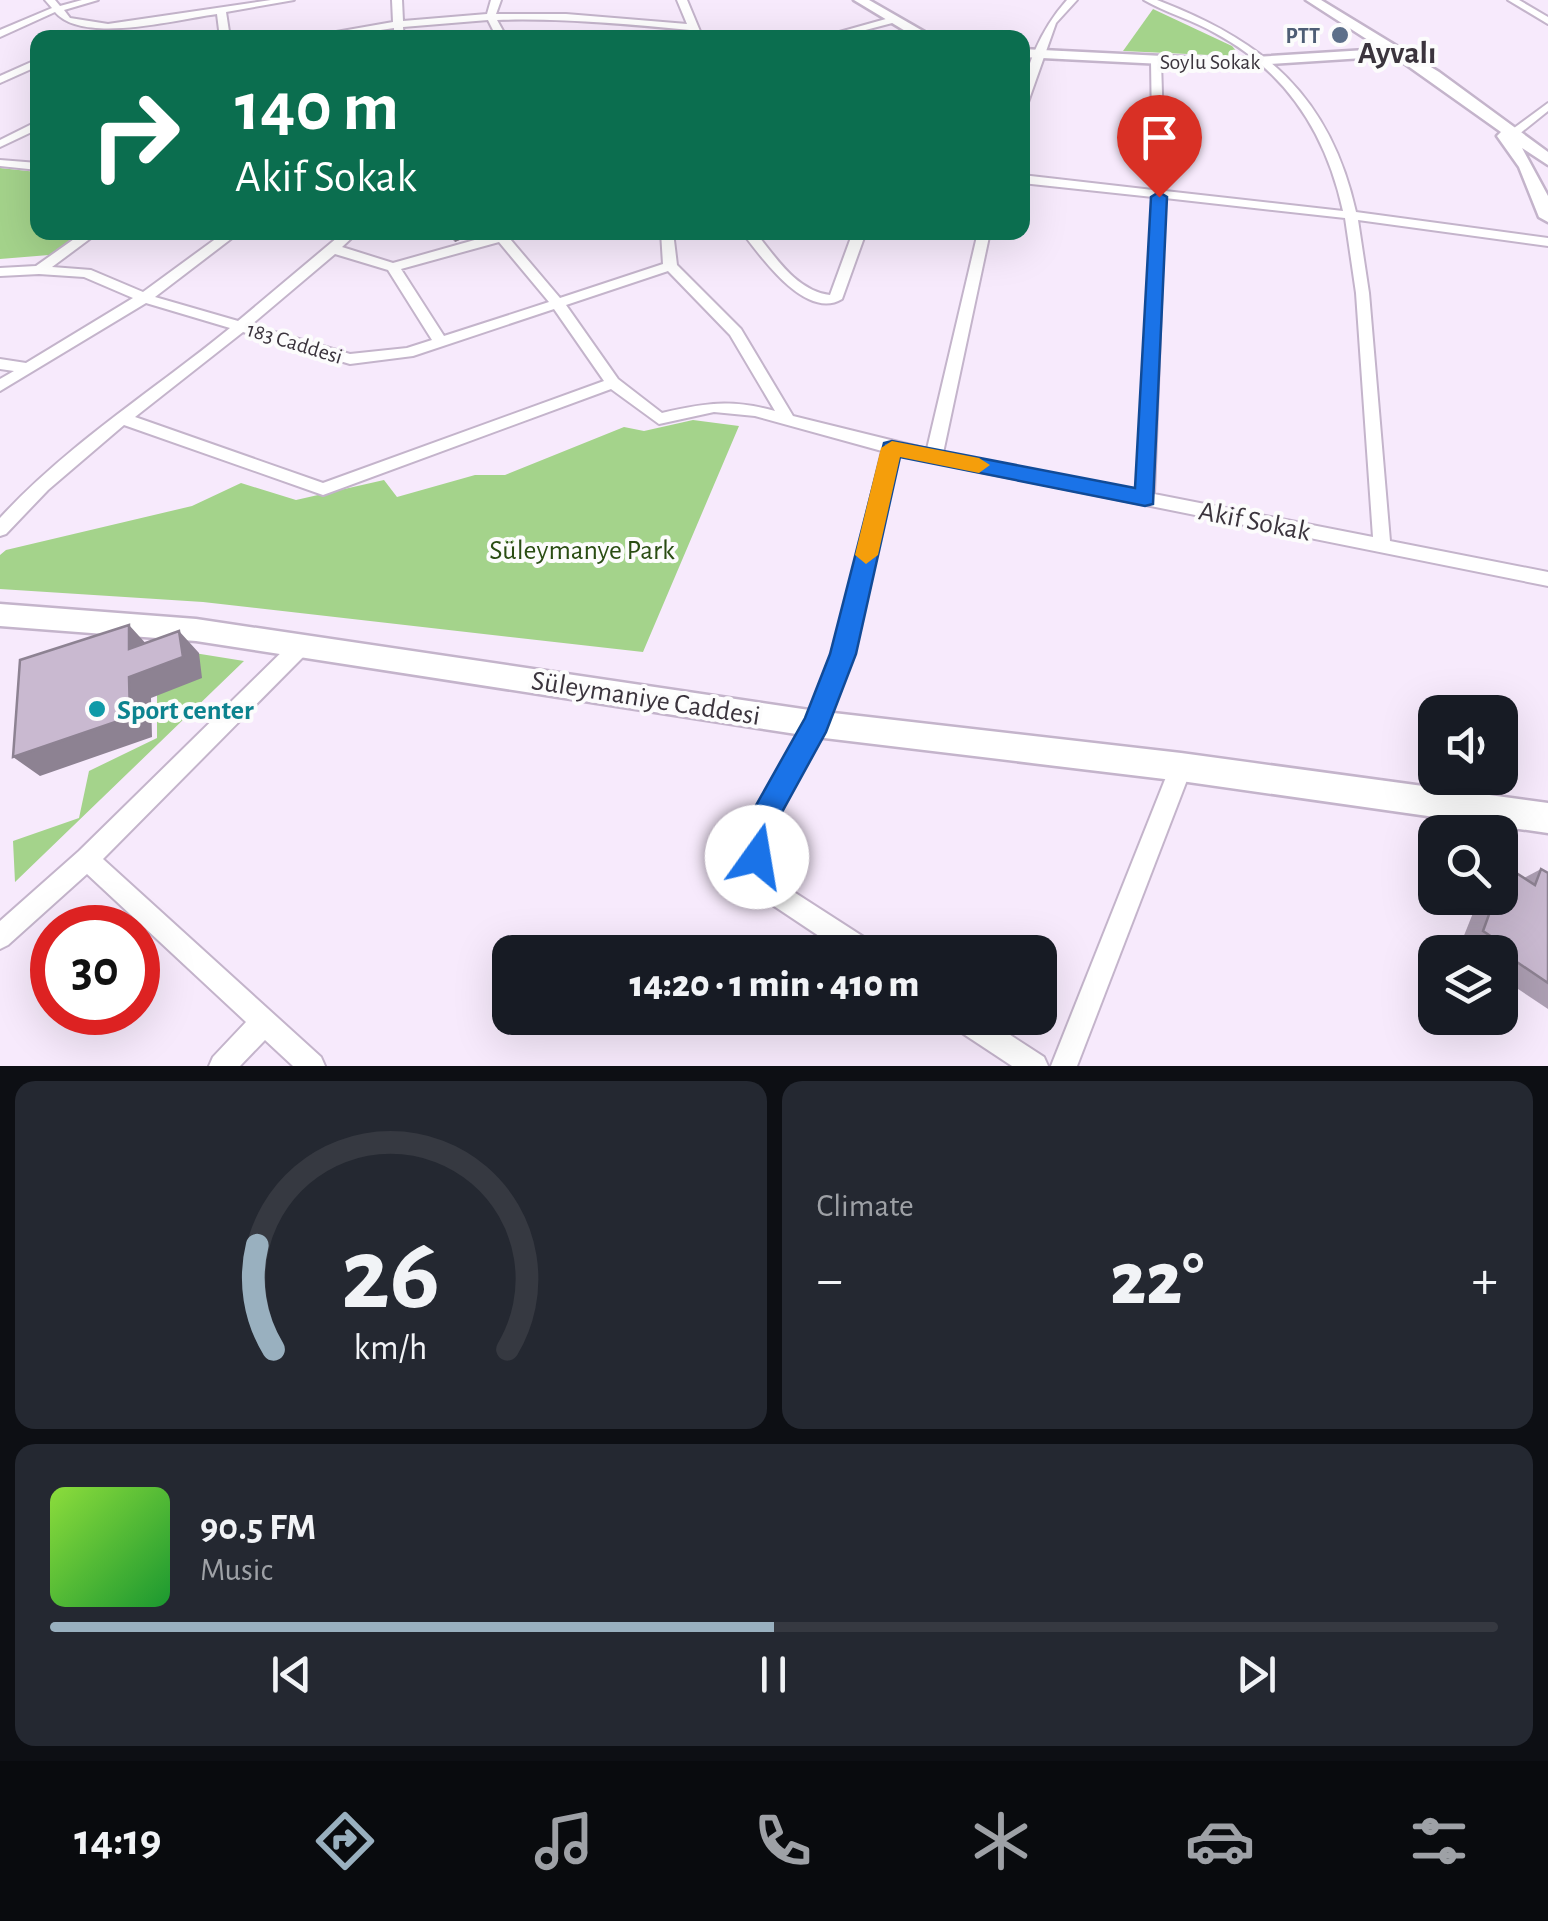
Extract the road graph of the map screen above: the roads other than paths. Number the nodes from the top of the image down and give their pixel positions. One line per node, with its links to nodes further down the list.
1 (50, 0): 13 (street)
2 (94, 0): 13 (street)
3 (289, 0): 14 (street)
4 (397, 0): 19 (street)
5 (496, 0): 15 (street)
6 (590, 0): 16 (street)
7 (682, 0): 27 (street)
8 (860, 0): 17 (main road)
9 (1072, 0): 34 (street)
10 (1149, 0): 36 (street)
11 (1312, 0): 32 (main road)
12 (1513, 0): 18 (street)
13 (60, 8): 20 (street); 31 (street)
14 (221, 10): 20 (street); 22 (street)
15 (491, 16): 16 (street); 19 (street); 25 (street)
16 (592, 18): 26 (street)
17 (893, 20): 28 (street); 29 (street); 30 (main road)
18 (1548, 20)
19 (396, 24): 23 (street); 24 (street)
20 (108, 27): 21 (street)
21 (103, 30)
22 (225, 30)
23 (357, 30)
24 (397, 30)
25 (498, 30)
26 (679, 30)
27 (693, 30)
28 (854, 30)
29 (882, 30)
30 (912, 30)
31 (0, 34)
32 (1398, 52): 36 (main road, Soylu Sokak); 41 (main road)
33 (1030, 54): 34 (main road, Soylu Sokak)
34 (1039, 55): 35 (main road, Soylu Sokak); 39 (street)
35 (1156, 61): 36 (main road, Soylu Sokak); 50 (street)
36 (1266, 61): 51 (street)
37 (30, 66): 38 (street)
38 (0, 80)
39 (1030, 81)
40 (1548, 106): 43 (street)
41 (1494, 120): 43 (main road); 49 (main road)
42 (30, 128): 44 (street)
43 (1514, 133): 45 (main road)
44 (0, 144)
45 (1548, 160)
46 (0, 163): 47 (street)
47 (30, 166)
48 (1030, 180): 50 (street)
49 (1545, 195): 52 (main road)
50 (1159, 197): 51 (street); 80 (street)
51 (1350, 215): 62 (street); 82 (street)
52 (1548, 217)
53 (82, 240): 66 (street)
54 (223, 240): 68 (street)
55 (343, 240): 63 (street)
56 (496, 240): 65 (street)
57 (514, 240): 69 (street)
58 (668, 240): 64 (street)
59 (755, 240): 60 (street)
60 (857, 240)
61 (982, 240): 79 (street)
62 (1548, 242)
63 (333, 249): 65 (street); 70 (street)
64 (670, 266): 69 (street, 183 Caddesi); 77 (street)
65 (393, 267): 71 (street)
66 (39, 270): 67 (street, 183 Caddesi); 68 (street, 183 Caddesi)
67 (0, 272)
68 (144, 298): 70 (street, 183 Caddesi); 73 (street)
69 (557, 303): 71 (street, 183 Caddesi); 74 (street)
70 (243, 326): 71 (street, 183 Caddesi); 76 (street)
71 (442, 342)
72 (0, 364): 73 (street)
73 (26, 368): 75 (street)
74 (613, 383): 76 (street); 77 (street, Akif Sokak)
75 (0, 386)
76 (123, 419): 81 (street)
77 (788, 420): 78 (street, Akif Sokak)
78 (892, 448): 79 (street, Akif Sokak); 86 (street)
79 (934, 456): 80 (street, Akif Sokak)
80 (1145, 498): 82 (street, Akif Sokak)
81 (0, 529)
82 (1382, 546): 83 (street, Akif Sokak)
83 (1548, 579)
84 (0, 615): 85 (main road, Süleymaniye Caddesi)
85 (302, 646): 86 (main road, Süleymaniye Caddesi); 89 (street)
86 (816, 724): 87 (main road, Süleymaniye Caddesi); 90 (street)
87 (1181, 766): 88 (main road, Süleymaniye Caddesi); 97 (street)
88 (1542, 814)
89 (86, 859): 91 (street); 92 (street)
90 (838, 935)
91 (0, 937)
92 (264, 1022): 94 (street); 95 (street)
93 (988, 1035): 96 (street)
94 (222, 1066)
95 (312, 1066)
96 (1035, 1066)
97 (1064, 1066)

